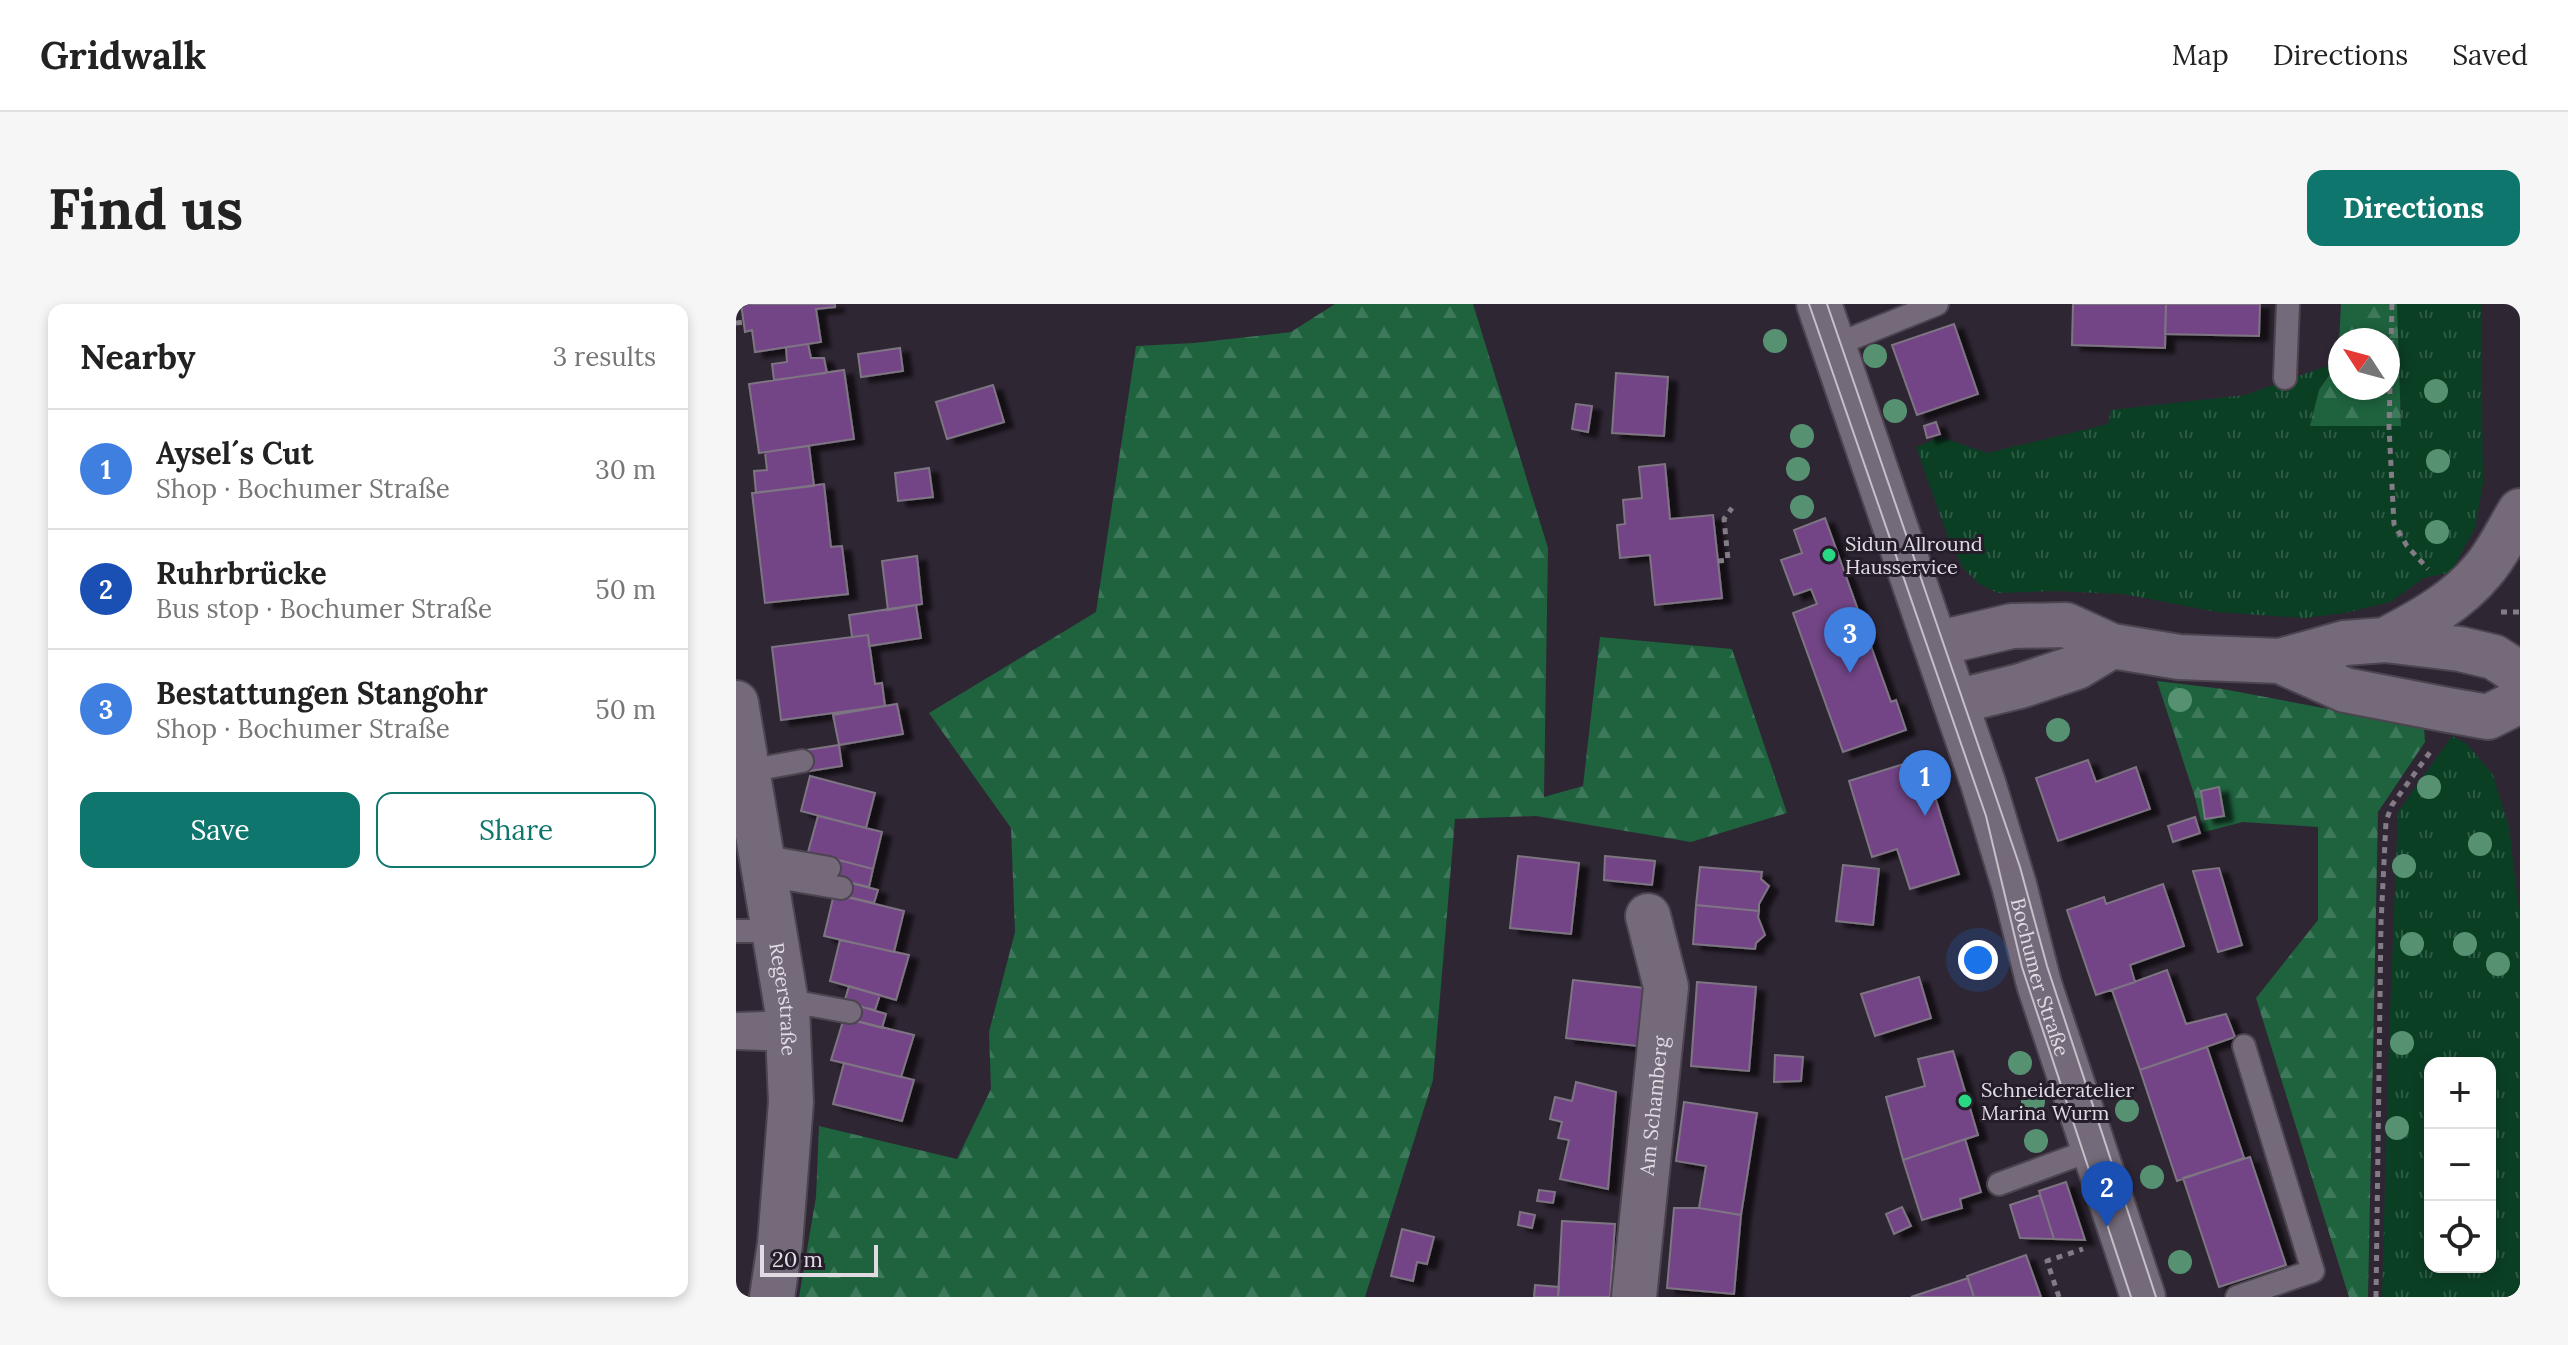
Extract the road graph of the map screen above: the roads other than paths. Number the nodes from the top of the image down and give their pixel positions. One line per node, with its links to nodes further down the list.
1 (1819, 304): 4 (street, Bochumer Straße)
2 (1937, 304): 4 (lane)
3 (2288, 304): 5 (lane)
4 (1833, 346): 8 (street, Bochumer Straße)
5 (2285, 378)
6 (2520, 511): 7 (street)
7 (2385, 640): 10 (street); 11 (street)
8 (1935, 644): 9 (street); 13 (street, Bochumer Straße)
9 (2112, 646): 10 (street); 13 (street)
10 (2280, 661): 12 (street)
11 (2520, 674)
12 (2520, 701)
13 (1955, 702): 27 (street, Bochumer Straße)
14 (736, 703): 16 (street, Regerstraße)
15 (802, 761): 16 (lane)
16 (743, 772): 17 (street, Regerstraße)
17 (763, 865): 18 (lane); 19 (lane); 21 (street, Regerstraße)
18 (829, 868)
19 (841, 888)
20 (1648, 916): 30 (street, Am Schamberg)
21 (755, 931): 23 (street, Regerstraße)
22 (850, 1012): 23 (lane)
23 (786, 1021): 24 (lane); 25 (lane); 29 (street, Regerstraße)
24 (736, 1024)
25 (736, 1038)
26 (2244, 1046): 32 (lane)
27 (2094, 1149): 28 (lane); 31 (street, Bochumer Straße)
28 (1999, 1184)
29 (772, 1297)
30 (1634, 1297)
31 (2143, 1297)
32 (2237, 1297)

